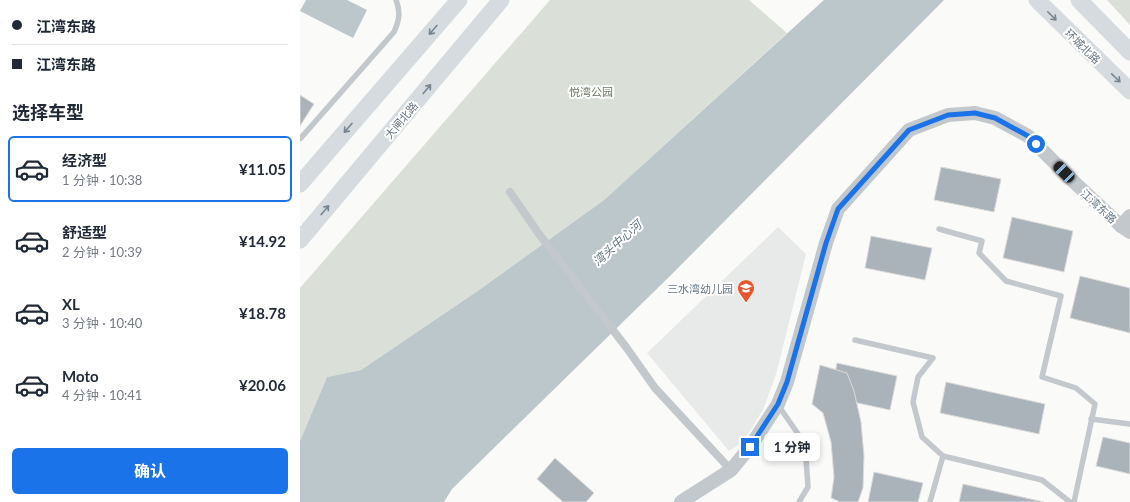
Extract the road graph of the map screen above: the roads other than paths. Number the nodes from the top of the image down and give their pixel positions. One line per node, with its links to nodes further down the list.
1 (396, 0): 8 (lane)
2 (459, 0): 9 (main road, one-way to 9)
3 (502, 0): 13 (main road, 大闸北路, one-way to 3)
4 (1036, 0): 7 (main road, 环城北路, one-way to 7)
5 (1079, 0): 6 (main road)
6 (1130, 52)
7 (1130, 91)
8 (300, 139)
9 (302, 177)
10 (510, 192): 19 (street)
11 (1127, 225): 15 (street, 江湾东路)
12 (939, 229): 16 (lane)
13 (300, 240)
14 (855, 340): 18 (lane)
15 (778, 404): 19 (street, 江湾东路); 21 (lane)
16 (1091, 419): 17 (lane); 24 (lane)
17 (1130, 424)
18 (943, 456): 22 (lane); 23 (lane)
19 (731, 470): 20 (street, 江湾东路)
20 (681, 502)
21 (799, 502)
22 (930, 502)
23 (1070, 502)
24 (1074, 502)

